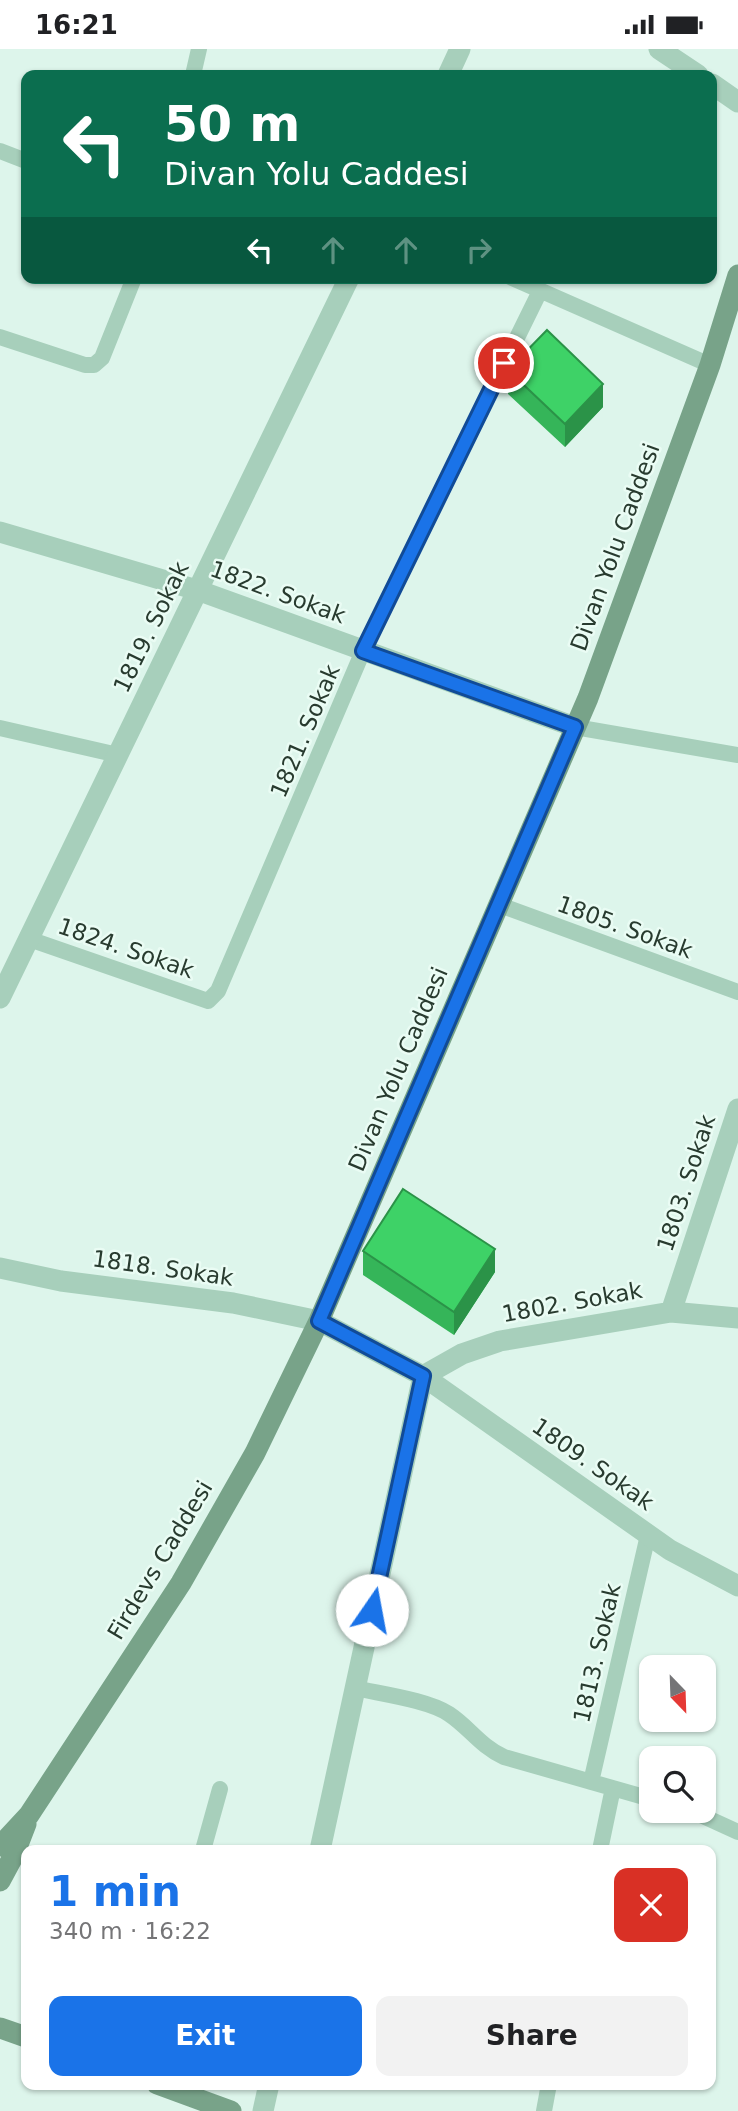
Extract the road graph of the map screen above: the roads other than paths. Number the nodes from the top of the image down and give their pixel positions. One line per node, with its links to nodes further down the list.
1 (199, 49): 4 (lane)
2 (460, 49): 5 (street)
3 (659, 49): 6 (street)
4 (194, 70)
5 (450, 70)
6 (690, 70)
7 (717, 88): 8 (street)
8 (738, 102)
9 (0, 151): 10 (lane)
10 (21, 160)
11 (738, 275): 17 (street, Divan Yolu Caddesi)
12 (132, 284): 16 (lane)
13 (340, 284): 19 (street, 1819. Sokak)
14 (525, 284): 15 (lane)
15 (540, 291): 17 (lane); 20 (lane, 1821. Sokak)
16 (0, 337)
17 (709, 366): 21 (street, Divan Yolu Caddesi)
18 (0, 532): 19 (street, 1822. Sokak)
19 (198, 590): 20 (street, 1822. Sokak); 23 (street, 1819. Sokak)
20 (363, 651): 21 (street, 1822. Sokak); 29 (lane, 1821. Sokak)
21 (575, 727): 24 (lane); 25 (street, Divan Yolu Caddesi)
22 (0, 728): 23 (lane)
23 (118, 755): 26 (street, 1819. Sokak)
24 (738, 755)
25 (497, 904): 27 (lane, 1805. Sokak); 34 (street, Divan Yolu Caddesi)
26 (29, 939): 28 (street, 1819. Sokak); 29 (lane, 1824. Sokak)
27 (738, 992)
28 (0, 998)
29 (208, 1001)
30 (738, 1109): 32 (street, 1803. Sokak)
31 (0, 1268): 34 (street, 1818. Sokak)
32 (671, 1312): 33 (street, 1802. Sokak); 35 (street, 1802. Sokak)
33 (738, 1318)
34 (319, 1321): 35 (street); 43 (street, Firdevs Caddesi)
35 (423, 1376): 36 (street, 1809. Sokak); 38 (street)
36 (648, 1535): 37 (street, 1809. Sokak); 39 (lane, 1813. Sokak)
37 (738, 1586)
38 (355, 1688): 39 (lane); 47 (street)
39 (591, 1782): 40 (lane)
40 (613, 1788): 42 (lane); 48 (lane)
41 (220, 1789): 46 (lane)
42 (639, 1796)
43 (29, 1815): 49 (street, Firdevs Caddesi); 50 (street, Firdevs Caddesi)
44 (716, 1822): 45 (lane)
45 (738, 1832)
46 (204, 1845)
47 (321, 1845)
48 (601, 1845)
49 (0, 1846)
50 (0, 1881)
51 (0, 2028): 52 (street)
52 (21, 2035)
53 (173, 2090): 56 (street)
54 (268, 2090): 57 (street)
55 (548, 2090): 58 (lane)
56 (231, 2111)
57 (263, 2111)
58 (544, 2111)

